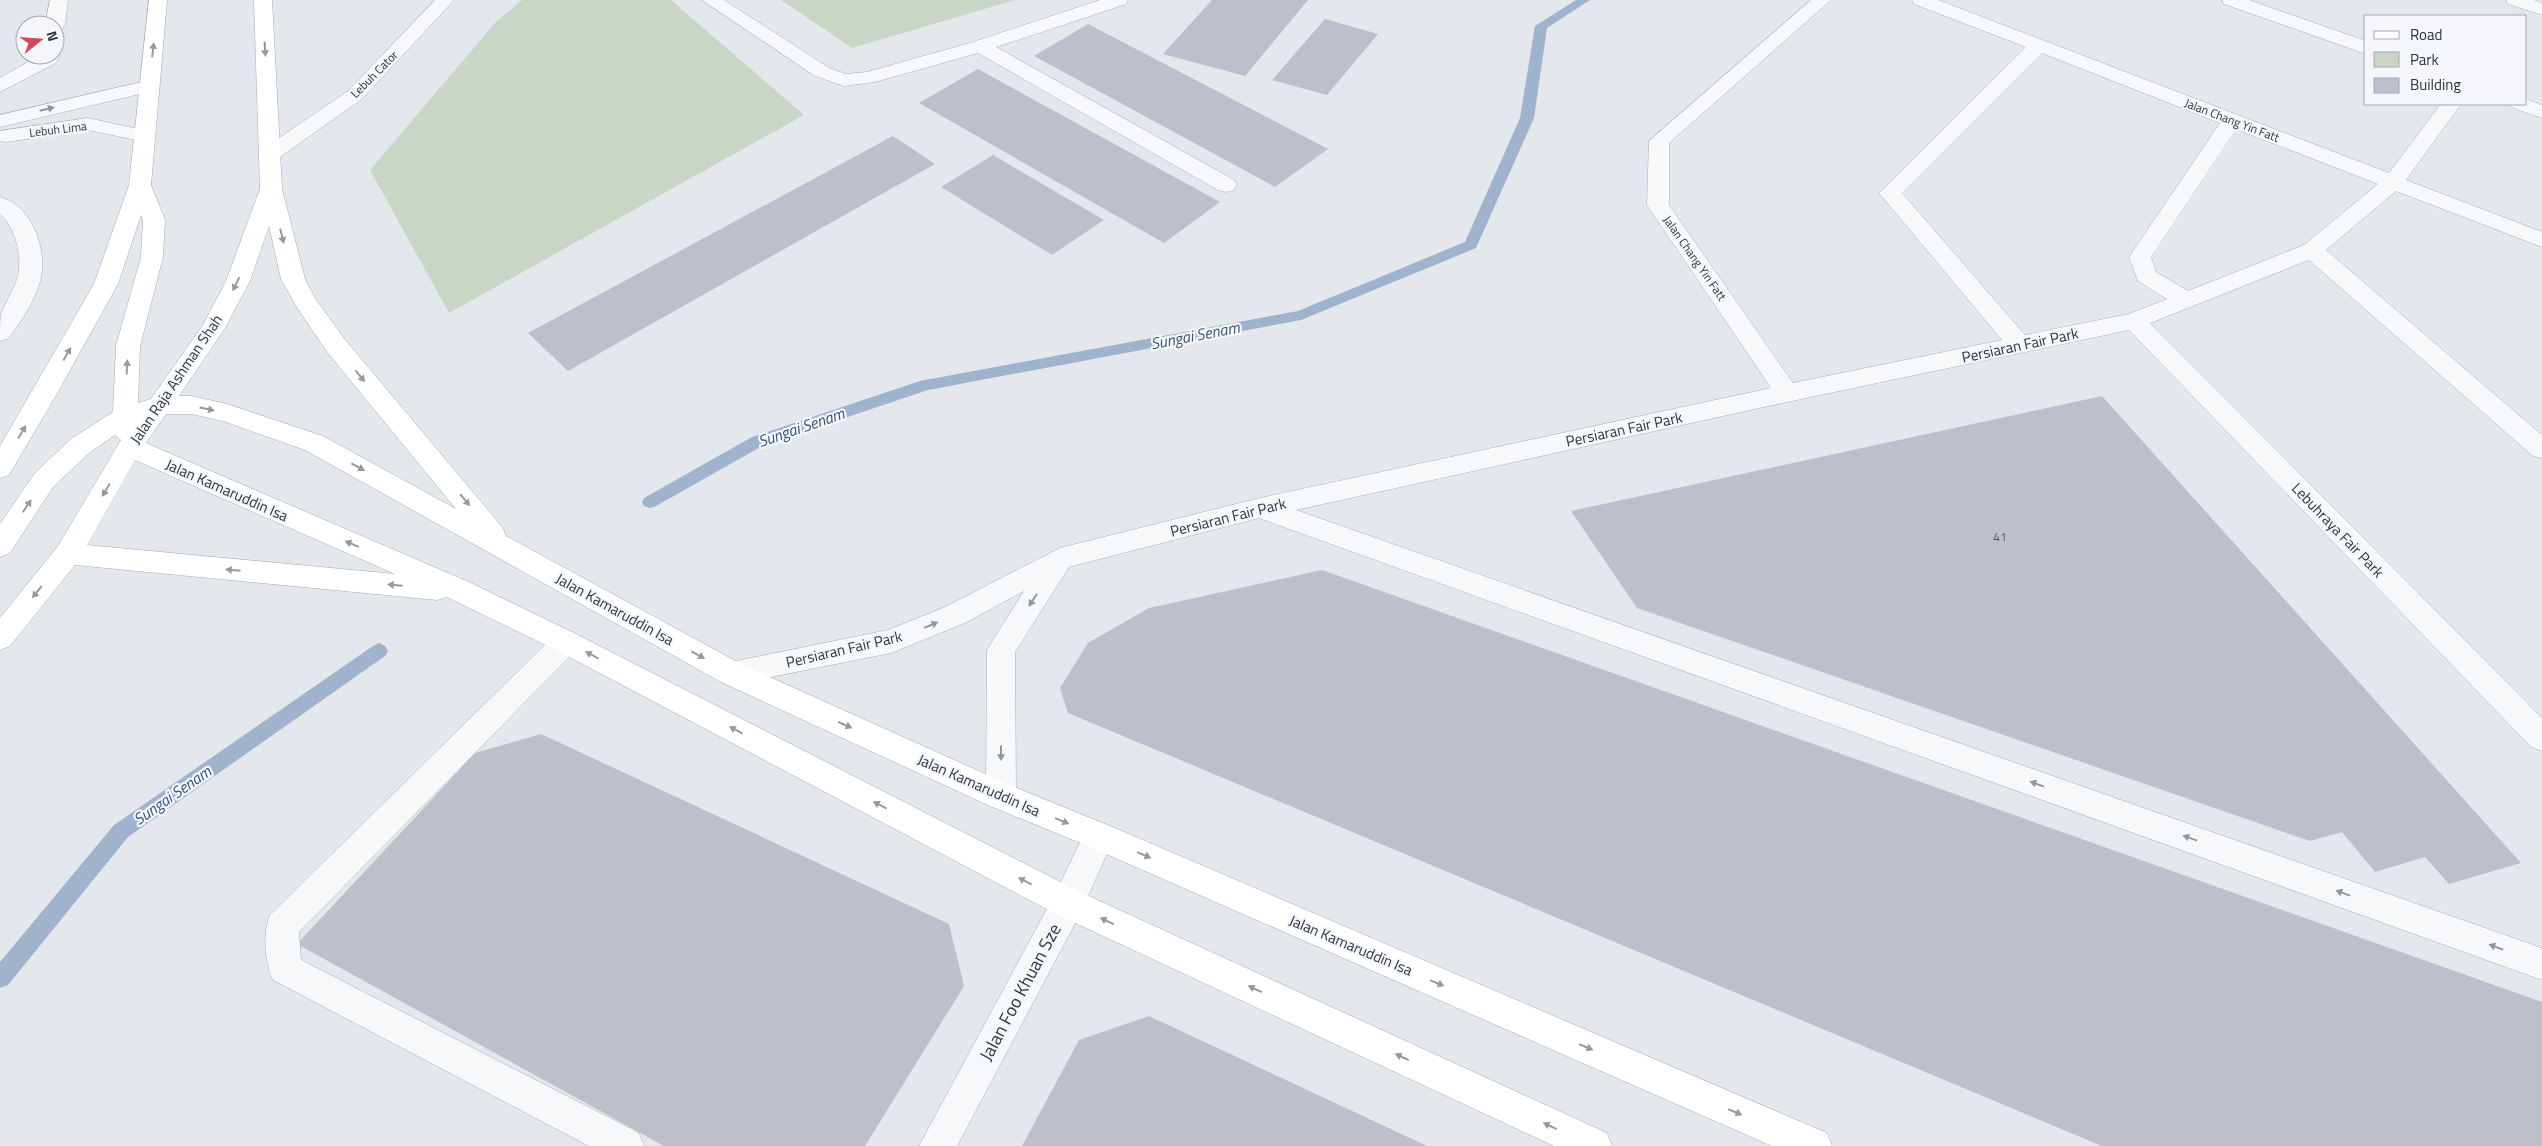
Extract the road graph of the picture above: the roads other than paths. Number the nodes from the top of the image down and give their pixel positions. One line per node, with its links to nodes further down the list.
1 (58, 0): 12 (street)
2 (158, 0): 18 (main road, one-way to 2)
3 (263, 0): 26 (main road, Jalan Raja Ashman Shah, one-way to 26)
4 (445, 0): 26 (street, Lebuh Cator)
5 (711, 0): 14 (street)
6 (1119, 0): 14 (street)
7 (1822, 0): 38 (street, Jalan Chang Yin Fatt)
8 (1921, 0): 13 (street, Jalan Chang Yin Fatt)
9 (2231, 0): 15 (street)
10 (2517, 6): 11 (street)
11 (2542, 9)
12 (56, 15)
13 (2039, 45): 22 (street, Jalan Chang Yin Fatt); 37 (street)
14 (980, 46): 29 (street)
15 (2364, 47)
16 (40, 65): 17 (street)
17 (0, 86)
18 (150, 86): 23 (street, one-way to 18); 24 (main road)
19 (2450, 105): 27 (street, Persiaran Fair Park)
20 (2523, 105): 21 (street)
21 (2542, 112)
22 (2232, 120): 27 (street, Jalan Chang Yin Fatt); 34 (street)
23 (0, 121)
24 (145, 136): 25 (street, Lebuh Lima); 28 (main road)
25 (0, 138)
26 (270, 154): 30 (main road, Jalan Raja Ashman Shah)
27 (2393, 182): 32 (street, Jalan Chang Yin Fatt); 33 (street, Persiaran Fair Park)
28 (140, 185): 40 (main road, one-way to 28); 43 (main road, one-way to 28)
29 (1226, 185)
30 (271, 189): 39 (main road, Jalan Raja Ashman Shah, one-way to 39); 46 (main road, one-way to 46)
31 (0, 204): 36 (street)
32 (2542, 240)
33 (2312, 250): 34 (street, Persiaran Fair Park); 42 (street)
34 (2187, 300): 35 (street, Persiaran Fair Park)
35 (2134, 322): 37 (street, Persiaran Fair Park); 53 (street, Lebuhraya Fair Park)
36 (0, 333)
37 (2020, 345): 38 (street, Persiaran Fair Park)
38 (1788, 393): 44 (street, Persiaran Fair Park)
39 (159, 405): 40 (main road, Jalan Kamaruddin Isa); 41 (main road, Jalan Raja Ashman Shah); 46 (main road, Jalan Kamaruddin Isa, one-way to 46)
40 (125, 416): 41 (main road); 45 (main road, Jalan Kamaruddin Isa, one-way to 40)
41 (130, 447): 47 (main road, Jalan Raja Ashman Shah, one-way to 47); 49 (main road, Jalan Kamaruddin Isa, one-way to 41)
42 (2542, 449)
43 (0, 468)
44 (1260, 508): 48 (street, Persiaran Fair Park); 57 (street, one-way to 44)
45 (0, 546)
46 (503, 546): 52 (main road, Jalan Kamaruddin Isa, one-way to 52)
47 (68, 554): 49 (main road, one-way to 47); 50 (main road, Jalan Raja Ashman Shah, one-way to 50)
48 (1060, 559): 52 (street, Persiaran Fair Park, one-way to 48); 54 (street, one-way to 54)
49 (461, 591): 51 (main road, Jalan Kamaruddin Isa)
50 (0, 638)
51 (566, 642): 56 (main road, Jalan Kamaruddin Isa, one-way to 51); 58 (street)
52 (731, 674): 54 (main road, Jalan Kamaruddin Isa, one-way to 54)
53 (2542, 738)
54 (1000, 796): 55 (main road, Jalan Kamaruddin Isa, one-way to 55)
55 (1099, 836): 56 (street, Jalan Foo Khuan Sze); 61 (main road, Jalan Kamaruddin Isa, one-way to 61)
56 (1068, 903): 59 (street, Jalan Foo Khuan Sze); 60 (main road, Jalan Kamaruddin Isa, one-way to 56)
57 (2542, 964)
58 (626, 1146)
59 (937, 1146)
60 (1594, 1146)
61 (1814, 1146)

